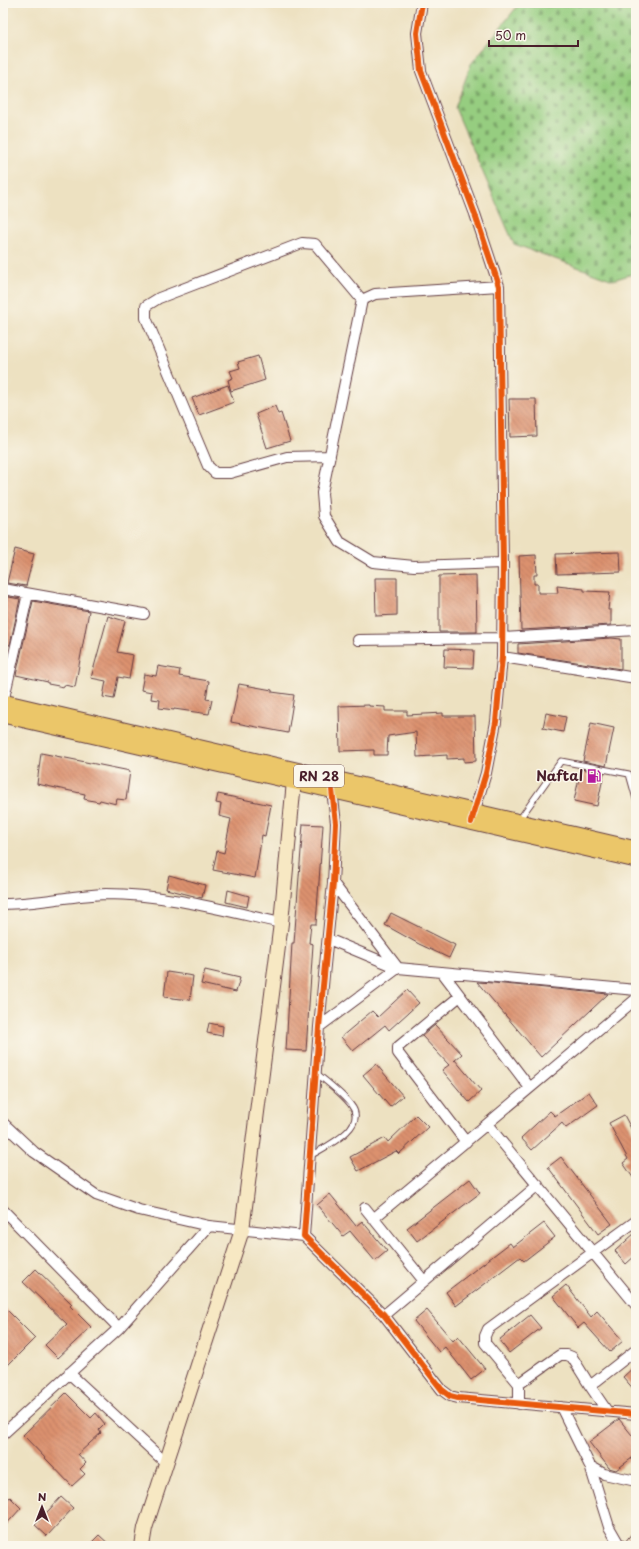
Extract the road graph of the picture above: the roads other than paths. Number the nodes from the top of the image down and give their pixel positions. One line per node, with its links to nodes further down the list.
1 (422, 3): 2 (street)
2 (499, 286): 3 (street); 5 (street)
3 (362, 300): 4 (street); 4 (street)
4 (330, 456): 5 (street)
5 (503, 563): 10 (street)
6 (3, 589): 7 (street)
7 (28, 594): 8 (street); 14 (street)
8 (144, 614)
9 (636, 630): 10 (street)
10 (502, 638): 11 (street); 12 (street)
11 (358, 640)
12 (502, 657): 13 (street); 19 (street)
13 (636, 678)
14 (3, 702): 16 (main road, RN 28)
15 (3, 715): 16 (main road, RN 28)
16 (295, 775): 17 (main road, RN 28); 19 (main road, RN 28); 25 (main road)
17 (332, 790): 19 (main road, RN 28); 23 (street)
18 (636, 799): 20 (lane)
19 (472, 817): 20 (main road, RN 28); 22 (main road, RN 28)
20 (518, 821): 21 (main road, RN 28)
21 (636, 848)
22 (636, 860)
23 (333, 883): 26 (street); 27 (street)
24 (3, 904): 25 (street)
25 (281, 923): 45 (main road)
26 (328, 939): 27 (street); 32 (street)
27 (398, 968): 28 (street); 32 (street)
28 (442, 972): 29 (street); 30 (street)
29 (636, 990)
30 (460, 996): 34 (street); 37 (street)
31 (636, 999): 34 (street)
32 (319, 1028): 33 (street)
33 (316, 1073): 38 (street); 38 (lane)
34 (530, 1088): 36 (street)
35 (3, 1123): 44 (street)
36 (487, 1124): 37 (street); 39 (street)
37 (466, 1142): 42 (street)
38 (310, 1157): 46 (street)
39 (538, 1185): 47 (street); 48 (street)
40 (365, 1208): 42 (street)
41 (3, 1210): 51 (street)
42 (374, 1219): 48 (street)
43 (636, 1220): 47 (street)
44 (209, 1226): 45 (street); 51 (street)
45 (242, 1230): 46 (street); 61 (main road)
46 (304, 1236): 50 (street)
47 (593, 1253): 49 (street); 54 (street)
48 (424, 1281): 50 (street)
49 (636, 1305)
50 (384, 1315): 56 (street)
51 (118, 1328): 53 (street)
52 (636, 1350): 55 (street)
53 (69, 1374): 60 (street); 61 (street)
54 (519, 1384): 55 (street); 56 (street)
55 (590, 1386): 58 (street)
56 (519, 1404): 57 (street)
57 (561, 1407): 58 (street); 62 (street)
58 (607, 1411): 59 (street)
59 (636, 1414)
60 (3, 1434)
61 (166, 1463): 64 (main road)
62 (590, 1466): 63 (street); 65 (street)
63 (636, 1480)
64 (142, 1546)
65 (620, 1546)

